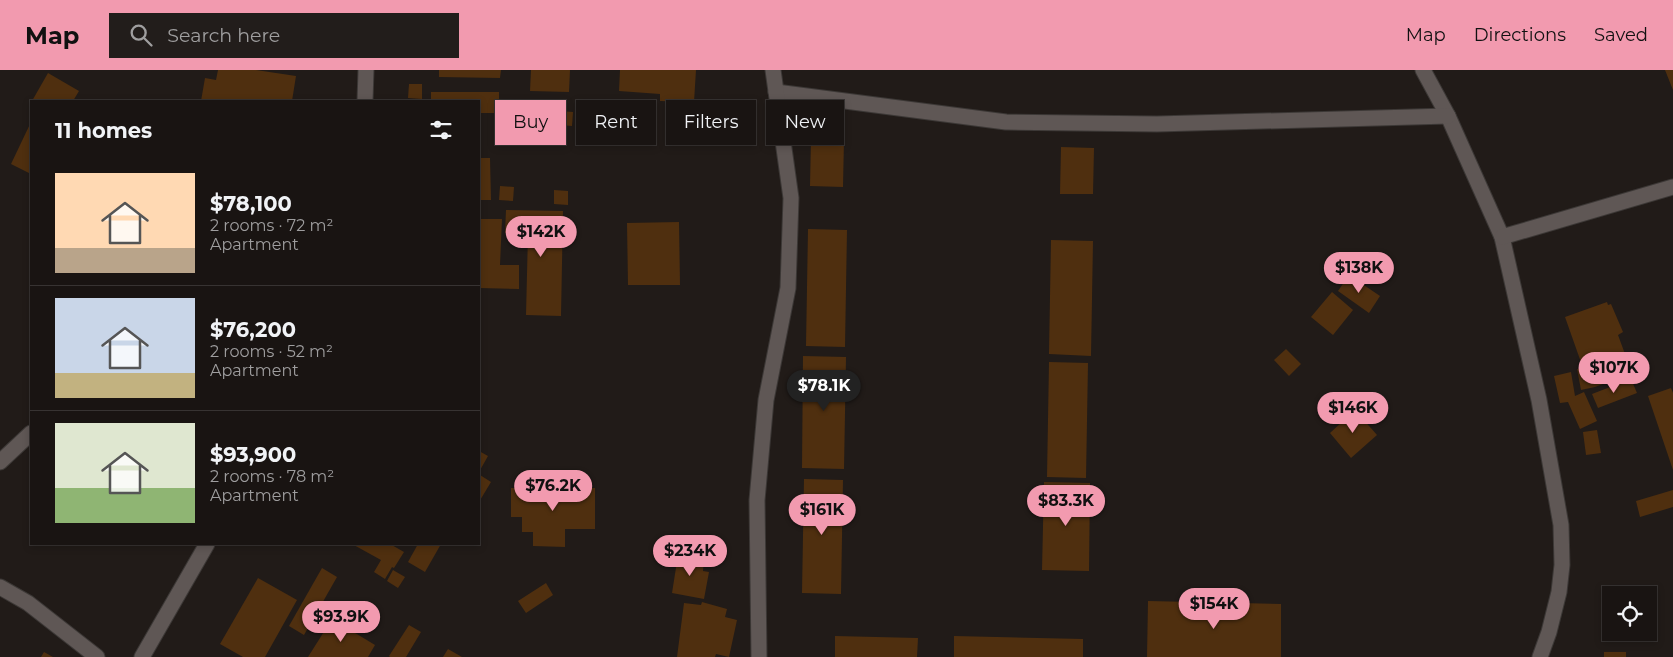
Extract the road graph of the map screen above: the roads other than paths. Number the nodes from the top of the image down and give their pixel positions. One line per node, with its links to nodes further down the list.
1 (366, 70): 5 (street)
2 (773, 70): 4 (street)
3 (1424, 70): 6 (street)
4 (776, 92): 6 (street); 15 (street)
5 (365, 100)
6 (1448, 116): 8 (street)
7 (1673, 187): 8 (street)
8 (1502, 237): 16 (street)
9 (30, 434): 10 (street)
10 (0, 462)
11 (207, 545): 14 (street)
12 (0, 586): 13 (street)
13 (97, 657)
14 (142, 657)
15 (759, 657)
16 (1540, 657)

